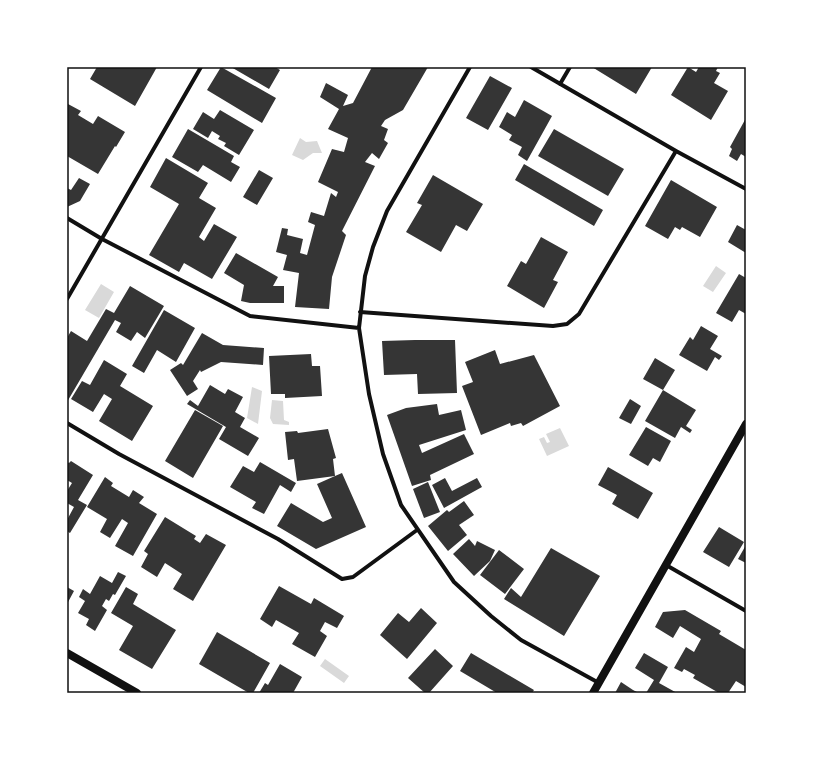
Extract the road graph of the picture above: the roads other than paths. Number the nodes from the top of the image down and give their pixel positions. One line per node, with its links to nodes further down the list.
1 (201, 67): 9 (street)
2 (470, 67): 11 (street)
3 (531, 67): 5 (street)
4 (570, 67): 5 (street)
5 (560, 84): 6 (street)
6 (676, 151): 7 (street); 11 (street)
7 (746, 189)
8 (67, 218): 9 (street)
9 (102, 239): 10 (street); 12 (street)
10 (67, 299)
11 (360, 312): 12 (street)
12 (359, 328): 15 (street)
13 (67, 423): 15 (street)
14 (746, 424): 16 (main road)
15 (417, 530): 19 (street)
16 (666, 565): 17 (street); 19 (main road)
17 (746, 611)
18 (67, 653): 20 (main road)
19 (599, 683): 21 (main road)
20 (137, 693)
21 (593, 693)

